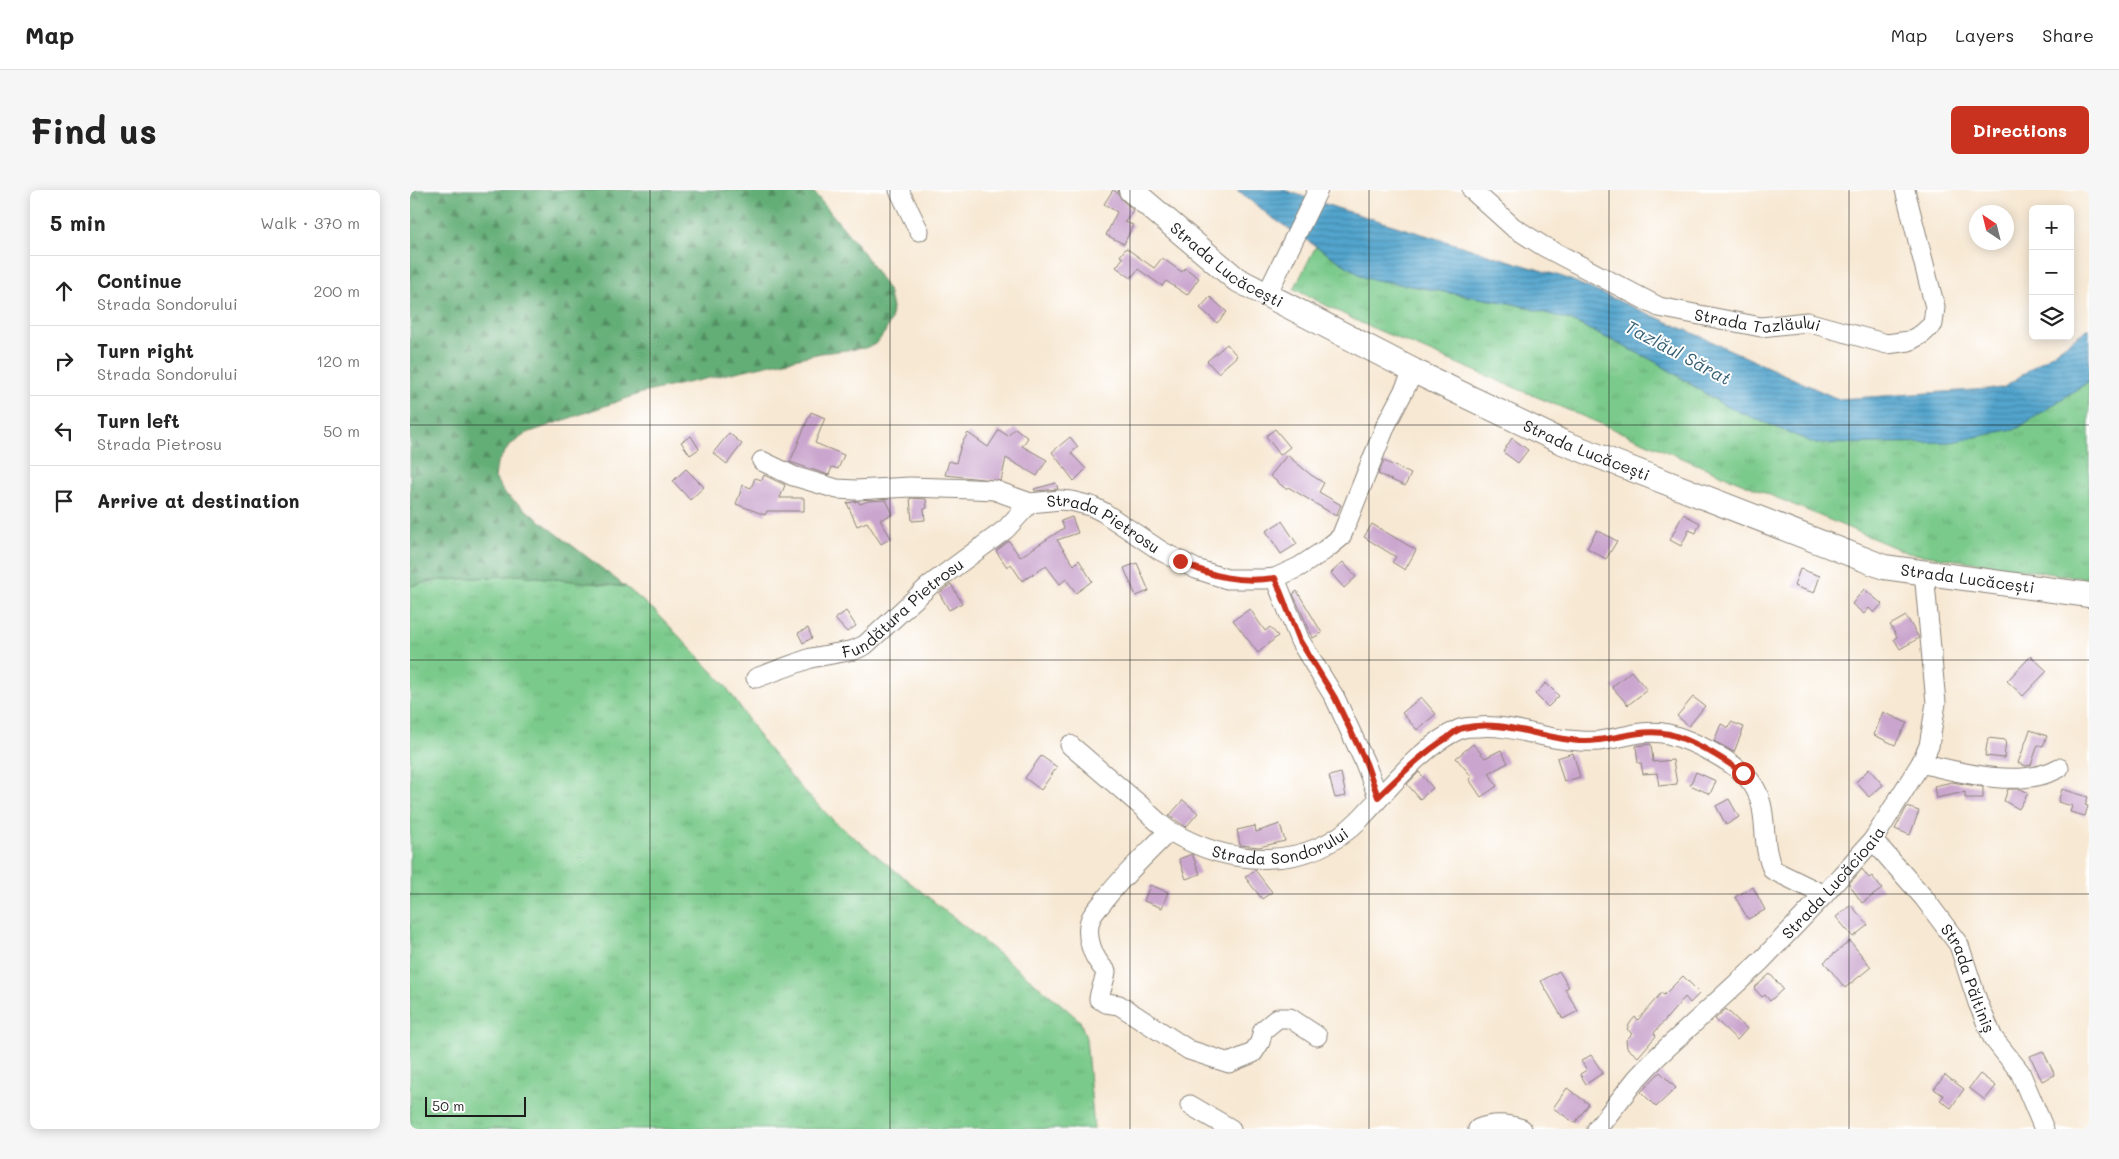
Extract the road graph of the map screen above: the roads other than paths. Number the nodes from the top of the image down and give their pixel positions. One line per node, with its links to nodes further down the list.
1 (900, 190): 6 (street)
2 (1131, 190): 7 (main road, Strada Lucăcești)
3 (1318, 190): 7 (street)
4 (1472, 190): 5 (street, Strada Tazlăului)
5 (1905, 190)
6 (919, 231)
7 (1267, 294): 8 (main road, Strada Lucăcești)
8 (1414, 372): 11 (main road, Strada Lucăcești); 12 (street, Strada Pietrosu)
9 (762, 461): 10 (street, Strada Pietrosu)
10 (1030, 503): 12 (street, Strada Pietrosu); 14 (street, Fundătura Pietrosu)
11 (1924, 572): 13 (main road, Strada Lucăcești); 16 (street, Strada Lucăcioaia)
12 (1275, 578): 18 (street)
13 (2089, 595)
14 (756, 678)
15 (1070, 745): 19 (street, Strada Sondorului)
16 (1921, 764): 17 (street); 20 (street, Strada Lucăcioaia)
17 (2060, 768)
18 (1378, 797): 19 (street, Strada Sondorului); 21 (street, Strada Sondorului)
19 (1169, 830): 22 (street)
20 (1873, 840): 21 (street, Strada Lucăcioaia); 28 (street, Strada Păltiniș)
21 (1824, 895): 27 (street, Strada Lucăcioaia)
22 (1318, 1036)
23 (1190, 1105): 24 (street)
24 (1231, 1129)
25 (1478, 1129): 26 (street)
26 (1522, 1129)
27 (1597, 1129)
28 (2044, 1129)

